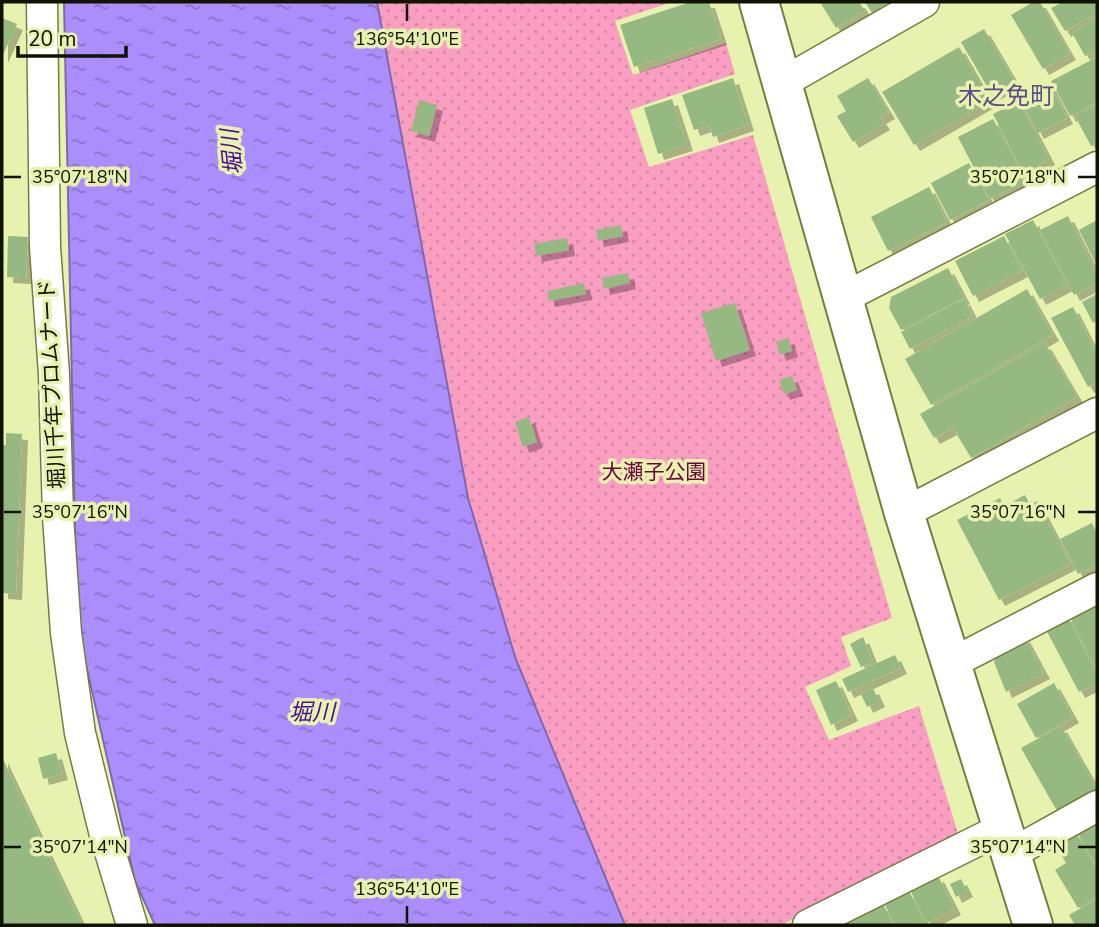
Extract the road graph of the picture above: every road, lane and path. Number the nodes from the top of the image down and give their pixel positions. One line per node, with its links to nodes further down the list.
1 (42, 2): 13 (street, 堀川千年プロムナード)
2 (759, 2): 4 (street)
3 (925, 2): 4 (street)
4 (782, 83): 6 (street)
5 (1097, 167): 6 (street)
6 (843, 298): 8 (street)
7 (1097, 413): 8 (street)
8 (904, 513): 10 (street)
9 (1097, 588): 10 (street)
10 (950, 664): 12 (street)
11 (1097, 806): 12 (street)
12 (1005, 842): 14 (street); 15 (street)
13 (132, 925)
14 (808, 925)
15 (1032, 925)

